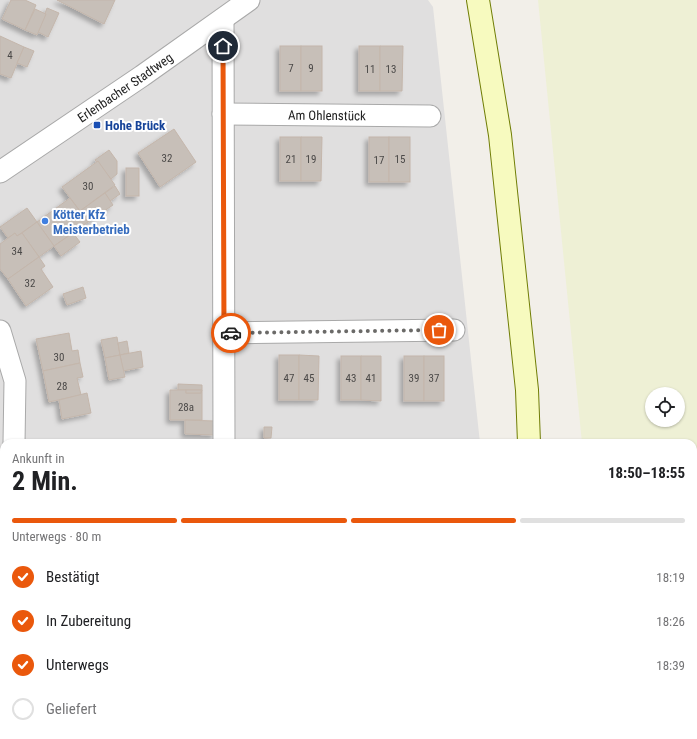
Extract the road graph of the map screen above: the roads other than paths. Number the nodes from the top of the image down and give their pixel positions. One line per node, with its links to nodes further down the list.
1 (247, 0): 3 (street, Erlenbacher Stadtweg)
2 (478, 0): 12 (main road)
3 (223, 19): 4 (street); 6 (street, Erlenbacher Stadtweg)
4 (224, 114): 5 (street, Am Ohlenstück); 9 (street)
5 (430, 116)
6 (0, 172)
7 (454, 330): 9 (street)
8 (0, 331): 10 (street)
9 (224, 333): 11 (street)
10 (14, 439)
11 (224, 439)
12 (529, 439)

